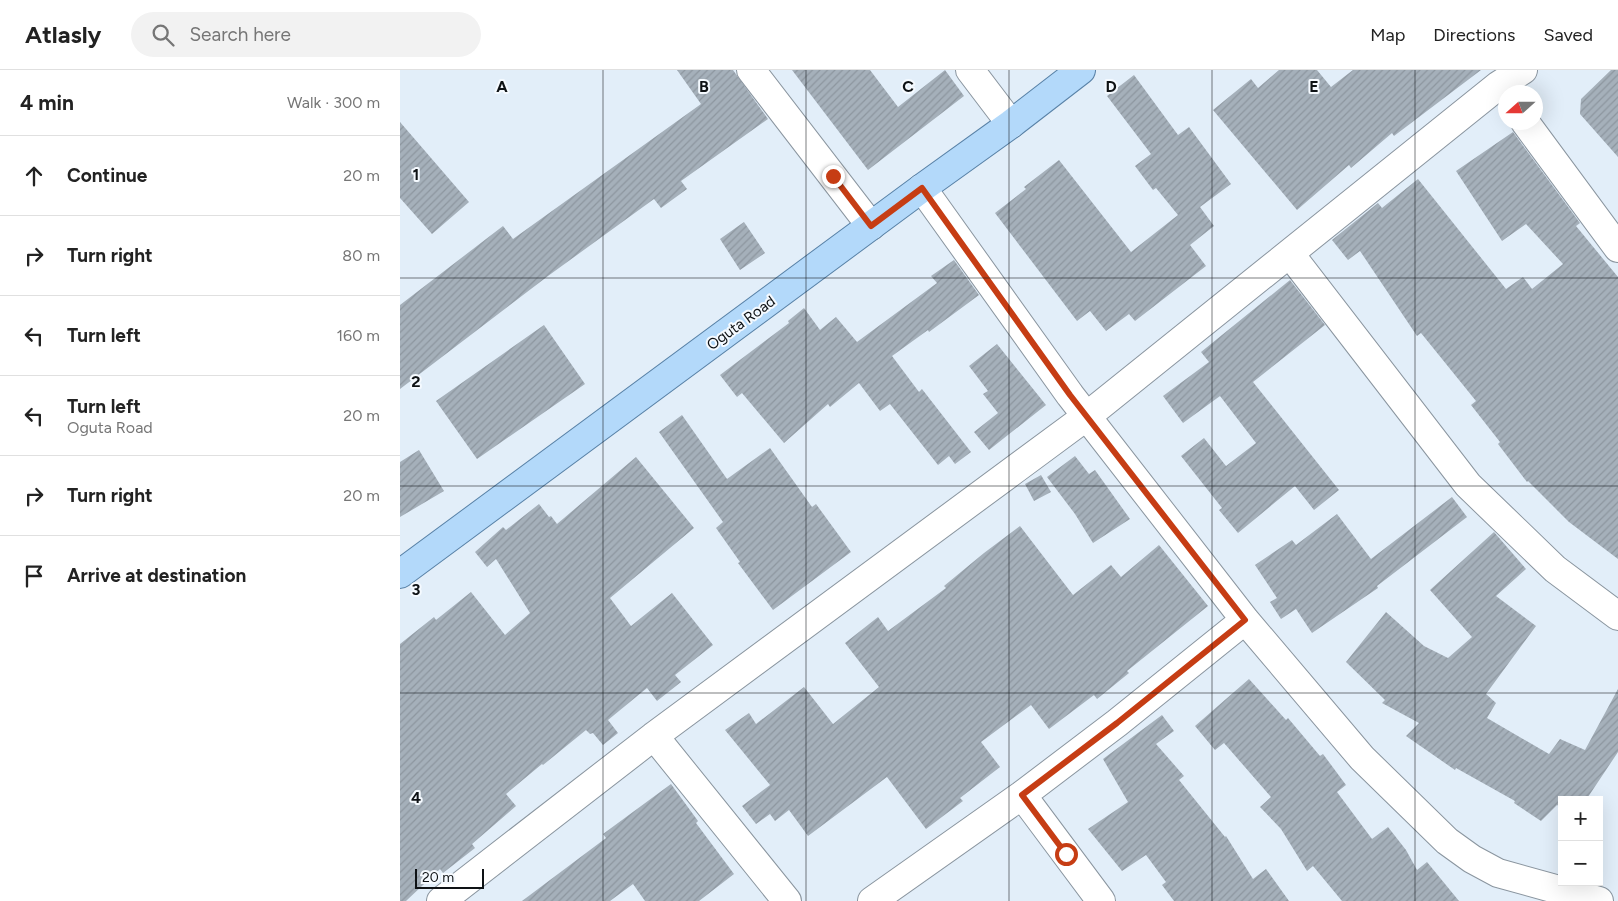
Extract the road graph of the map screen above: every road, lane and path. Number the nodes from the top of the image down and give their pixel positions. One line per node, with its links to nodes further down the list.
1 (751, 70): 10 (street)
2 (970, 70): 7 (street)
3 (1080, 70): 7 (main road, Oguta Road)
4 (1523, 70): 5 (street)
5 (1507, 85)
6 (1498, 93): 12 (street)
7 (1011, 124): 9 (main road, Oguta Road)
8 (1532, 130): 11 (street)
9 (922, 188): 10 (main road, Oguta Road); 13 (street)
10 (871, 226): 14 (main road, Oguta Road)
11 (1618, 248)
12 (1290, 254): 13 (street); 15 (street)
13 (1087, 416): 16 (street); 17 (street)
14 (400, 574)
15 (1618, 616)
16 (1245, 620): 18 (street); 23 (street)
17 (654, 736): 19 (street); 20 (street)
18 (1022, 795): 21 (street); 22 (street)
19 (449, 899)
20 (787, 901)
21 (872, 901)
22 (1101, 901)
23 (1599, 901)

